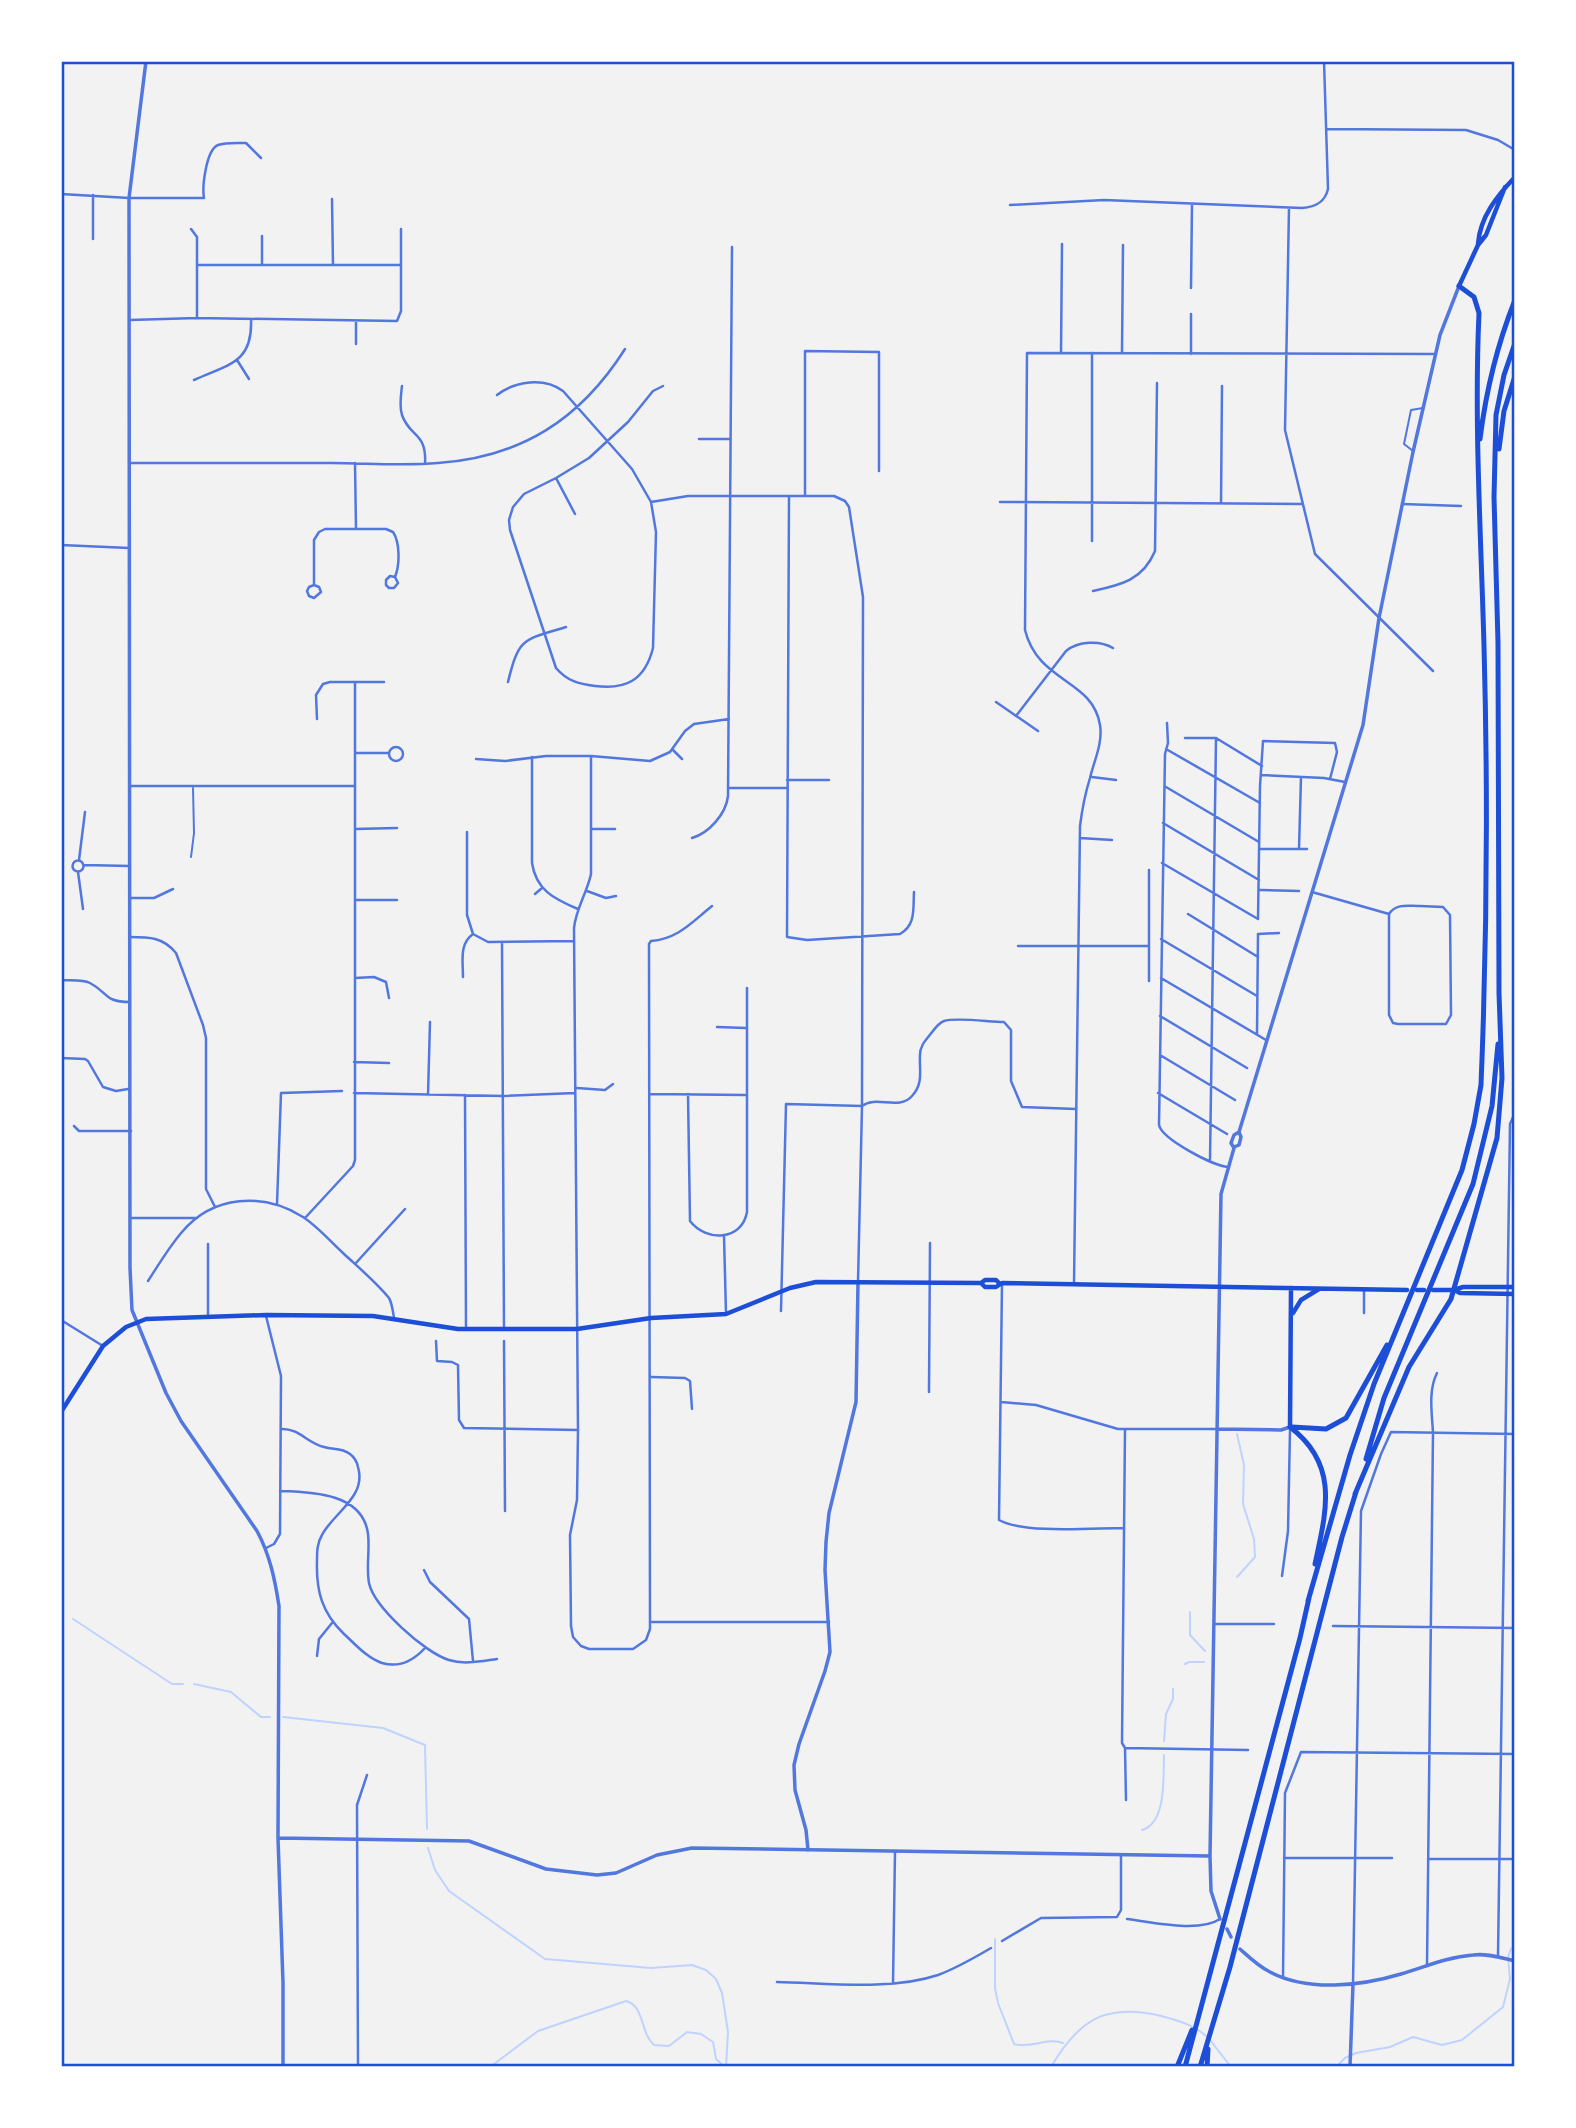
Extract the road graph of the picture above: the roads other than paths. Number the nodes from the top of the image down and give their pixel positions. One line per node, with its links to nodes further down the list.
1 (146, 61): 9 (street)
2 (1324, 61): 3 (street)
3 (1327, 129): 4 (street); 13 (street)
4 (1515, 150)
5 (261, 158): 9 (street)
6 (1515, 177): 25 (main road)
7 (61, 194): 8 (street)
8 (93, 195): 9 (street); 17 (street)
9 (130, 198): 31 (street)
10 (332, 199): 23 (street)
11 (1192, 204): 12 (street); 13 (street); 26 (street)
12 (1010, 205)
13 (1289, 208): 40 (street)
14 (191, 229): 22 (street)
15 (401, 229): 24 (street)
16 (261, 236): 21 (street)
17 (93, 239)
18 (1062, 244): 36 (street)
19 (1123, 245): 38 (street)
20 (732, 247): 54 (street)
21 (262, 264): 22 (street); 23 (street)
22 (198, 265): 29 (street)
23 (333, 265): 24 (street)
24 (400, 265): 32 (street)
25 (1460, 286): 41 (street); 60 (highway)
26 (1191, 288)
27 (1515, 300): 60 (highway)
28 (1191, 314): 39 (street)
29 (198, 318): 30 (street); 31 (street)
30 (251, 319): 32 (street); 42 (street)
31 (129, 320): 57 (street)
32 (356, 321): 34 (street)
33 (1515, 343): 66 (highway)
34 (356, 345)
35 (625, 349): 51 (street)
36 (1061, 353): 37 (street); 69 (street)
37 (1092, 353): 38 (street); 70 (street)
38 (1122, 353): 39 (street)
39 (1191, 354): 40 (street)
40 (1286, 354): 41 (street); 73 (street)
41 (1435, 354): 52 (street)
42 (237, 360): 44 (street); 45 (street)
43 (1515, 376): 66 (highway)
44 (249, 379)
45 (194, 380)
46 (1157, 383): 71 (street)
47 (402, 386): 59 (street)
48 (663, 386): 55 (street)
49 (1222, 386): 72 (street)
50 (497, 395): 51 (street)
51 (578, 408): 55 (street); 59 (street)
52 (1423, 408): 56 (street); 56 (lane)
53 (699, 439): 54 (street)
54 (730, 439): 63 (street)
55 (608, 442): 62 (street); 67 (street)
56 (1413, 452): 74 (street)
57 (129, 463): 58 (street); 80 (street)
58 (355, 463): 59 (street); 77 (street)
59 (425, 464)
60 (1479, 470): 266 (highway)
61 (879, 471): 65 (street)
62 (556, 478): 76 (street); 86 (street)
63 (730, 496): 64 (street); 67 (street); 96 (street)
64 (789, 496): 65 (street); 115 (street)
65 (805, 496): 172 (street)
66 (1494, 497): 187 (highway)
67 (651, 502): 86 (street)
68 (1000, 502): 69 (street)
69 (1027, 502): 70 (street); 88 (street)
70 (1092, 502): 71 (street); 78 (street)
71 (1157, 503): 72 (street); 83 (street)
72 (1221, 503): 73 (street)
73 (1303, 504): 84 (street)
74 (1402, 504): 75 (street); 84 (street)
75 (1461, 506)
76 (575, 514)
77 (356, 529): 81 (street); 82 (street)
78 (1092, 541)
79 (61, 545): 80 (street)
80 (129, 548): 119 (street)
81 (395, 577)
82 (314, 585)
83 (1093, 591)
84 (1379, 618): 89 (street); 118 (street)
85 (566, 627): 86 (street)
86 (544, 634): 92 (street)
87 (1114, 648): 88 (street)
88 (1050, 671): 94 (street); 111 (street)
89 (1433, 671)
90 (355, 682): 91 (street); 95 (street); 103 (street)
91 (384, 682)
92 (508, 682)
93 (996, 702): 94 (street)
94 (1017, 716): 98 (street)
95 (317, 719)
96 (729, 719): 102 (street); 123 (street)
97 (1167, 723): 101 (street)
98 (1038, 731)
99 (1185, 738): 100 (street)
100 (1216, 738): 109 (street); 112 (street)
101 (1166, 749): 112 (street); 122 (street)
102 (673, 750): 105 (street); 108 (street)
103 (355, 753): 104 (street); 121 (street)
104 (389, 753): 104 (street)
105 (591, 756): 106 (street); 131 (street)
106 (532, 757): 107 (street); 150 (street)
107 (476, 759)
108 (682, 759)
109 (1262, 766): 110 (street); 114 (street)
110 (1261, 775): 113 (street); 125 (street)
111 (1090, 776): 117 (street); 135 (street)
112 (1215, 777): 125 (street); 127 (street)
113 (1301, 777): 114 (street); 139 (street)
114 (1331, 779): 118 (street)
115 (788, 780): 116 (street); 124 (street)
116 (829, 780)
117 (1116, 780)
118 (1345, 782): 155 (street)
119 (130, 786): 120 (street); 146 (street)
120 (193, 786): 121 (street); 142 (lane)
121 (355, 786): 129 (street)
122 (1164, 786): 127 (street); 128 (street)
123 (729, 788): 124 (street); 134 (street)
124 (788, 788): 172 (street)
125 (1260, 803): 137 (street)
126 (85, 812): 143 (street)
127 (1214, 816): 137 (street); 141 (street)
128 (1163, 823): 141 (street); 144 (street)
129 (355, 828): 130 (street); 161 (street)
130 (397, 828)
131 (591, 829): 132 (street); 153 (street)
132 (615, 829)
133 (467, 832): 170 (street)
134 (692, 838)
135 (1080, 838): 136 (street); 178 (street)
136 (1112, 839)
137 (1259, 842): 138 (street)
138 (1259, 849): 139 (street); 149 (street)
139 (1299, 849): 140 (street)
140 (1307, 849)
141 (1214, 853): 149 (street); 157 (street)
142 (191, 856)
143 (79, 860): 145 (street); 148 (street)
144 (1162, 863): 157 (street); 173 (street)
145 (84, 865): 146 (street); 148 (street)
146 (130, 866): 160 (street)
147 (1149, 870): 177 (street)
148 (78, 872): 164 (street)
149 (1259, 880): 152 (street)
150 (542, 888): 158 (street); 165 (street)
151 (173, 889): 160 (street)
152 (1259, 890): 154 (street); 157 (street)
153 (587, 891): 159 (street); 165 (street)
154 (1299, 891)
155 (1312, 891): 167 (street); 197 (street)
156 (914, 892): 172 (street)
157 (1213, 893): 168 (street)
158 (535, 894)
159 (616, 896)
160 (130, 898): 171 (street)
161 (356, 900): 162 (street); 183 (street)
162 (397, 900)
163 (712, 906): 212 (street)
164 (83, 909)
165 (578, 909): 174 (street)
166 (1188, 914): 168 (street)
167 (1389, 914): 167 (street)
168 (1213, 932): 179 (street); 180 (street)
169 (1279, 933): 179 (street)
170 (473, 934): 175 (street); 181 (street)
171 (130, 937): 190 (street); 229 (street)
172 (862, 938): 219 (street)
173 (1161, 939): 180 (street); 182 (street)
174 (574, 941): 175 (street); 208 (street)
175 (502, 942): 216 (street)
176 (1018, 946): 178 (street)
177 (1149, 946): 178 (street); 185 (street)
178 (1078, 947): 220 (street)
179 (1258, 957): 188 (street)
180 (1212, 970): 188 (street); 191 (street)
181 (463, 977)
182 (1160, 977): 191 (street); 192 (street)
183 (355, 978): 189 (street); 201 (street)
184 (61, 981): 190 (street)
185 (1149, 981)
186 (747, 988): 195 (street)
187 (1499, 993): 252 (highway); 289 (highway)
188 (1257, 996): 196 (street)
189 (389, 998)
190 (130, 1002): 206 (street)
191 (1212, 1008): 196 (street); 198 (street)
192 (1159, 1016): 198 (street); 199 (street)
193 (430, 1022): 211 (street)
194 (717, 1027): 195 (street)
195 (746, 1028): 215 (street)
196 (1256, 1034): 197 (street)
197 (1266, 1040): 227 (street)
198 (1211, 1047): 203 (street); 205 (street)
199 (1158, 1055): 205 (street); 210 (street)
200 (61, 1058): 206 (street)
201 (354, 1062): 202 (street); 209 (street)
202 (389, 1063)
203 (1247, 1068)
204 (613, 1084): 208 (street)
205 (1211, 1086): 218 (street); 222 (street)
206 (131, 1089): 224 (street)
207 (342, 1091): 228 (street)
208 (575, 1091): 216 (street); 269 (street)
209 (354, 1093): 211 (street); 233 (street)
210 (1158, 1093): 222 (street); 226 (street)
211 (428, 1094): 214 (street)
212 (650, 1094): 213 (street); 262 (street)
213 (688, 1094): 215 (street); 234 (street)
214 (465, 1095): 216 (street); 267 (street)
215 (746, 1095): 234 (street)
216 (503, 1096): 268 (street)
217 (1515, 1096): 221 (street)
218 (1235, 1100)
219 (862, 1106): 220 (street); 239 (street); 254 (street)
220 (1076, 1110): 242 (street)
221 (1515, 1115): 253 (street)
222 (1210, 1124): 225 (street); 226 (street)
223 (74, 1126): 224 (street)
224 (131, 1131): 231 (street)
225 (1227, 1134)
226 (1210, 1161): 227 (street)
227 (1228, 1167): 243 (street)
228 (277, 1204): 229 (street); 233 (street)
229 (215, 1207): 232 (street)
230 (405, 1209): 237 (street)
231 (131, 1218): 232 (street); 265 (street)
232 (197, 1218): 238 (street)
233 (305, 1218): 237 (street)
234 (724, 1236): 257 (street)
235 (930, 1243): 240 (street)
236 (208, 1244): 260 (street)
237 (355, 1264): 261 (street)
238 (148, 1280)
239 (858, 1282): 240 (main road); 254 (main road); 298 (street)
240 (930, 1283): 241 (main road); 275 (street)
241 (1001, 1283): 242 (main road); 276 (street)
242 (1074, 1284): 243 (main road)
243 (1219, 1286): 245 (main road); 282 (street)
244 (1515, 1287): 253 (main road)
245 (1291, 1288): 246 (main road); 264 (main road)
246 (1320, 1288): 247 (main road); 264 (main road)
247 (1364, 1289): 248 (main road); 258 (street)
248 (1407, 1290)
249 (1417, 1290): 250 (main road)
250 (1424, 1290)
251 (1433, 1290): 252 (main road)
252 (1454, 1290): 253 (main road); 289 (highway)
253 (1507, 1290): 255 (main road); 286 (street)
254 (781, 1291): 256 (street); 257 (main road)
255 (1515, 1294)
256 (781, 1311)
257 (726, 1314): 262 (main road)
258 (1364, 1314)
259 (266, 1315): 260 (main road); 261 (main road); 280 (street)
260 (208, 1317): 265 (main road)
261 (394, 1318): 267 (main road)
262 (651, 1318): 269 (main road); 274 (street)
263 (61, 1320): 272 (street)
264 (1291, 1320): 279 (main road)
265 (135, 1321): 272 (main road); 293 (street)
266 (1397, 1327): 279 (highway); 296 (highway)
267 (466, 1329): 268 (main road)
268 (504, 1329): 269 (main road)
269 (577, 1329): 284 (street)
270 (436, 1341): 283 (street)
271 (504, 1341): 283 (street)
272 (103, 1346): 278 (main road)
273 (1437, 1373): 285 (street)
274 (651, 1377): 277 (street); 297 (street)
275 (929, 1392)
276 (1001, 1402): 281 (street); 292 (street)
277 (692, 1409)
278 (61, 1412)
279 (1290, 1427): 282 (street); 295 (street); 296 (highway)
280 (281, 1429): 288 (street); 290 (street)
281 (1125, 1429): 282 (street); 292 (street)
282 (1218, 1429): 300 (street)
283 (504, 1430): 284 (street); 291 (street)
284 (578, 1430): 297 (street)
285 (1433, 1433): 286 (street); 303 (street); 304 (street)
286 (1505, 1434): 287 (street); 305 (street)
287 (1515, 1434)
288 (280, 1491): 290 (street); 293 (street)
289 (1355, 1494): 347 (highway)
290 (348, 1504): 299 (street); 307 (street)
291 (505, 1511)
292 (1124, 1528): 311 (street)
293 (266, 1548): 320 (street)
294 (424, 1570): 310 (street)
295 (1282, 1576)
296 (1308, 1601): 346 (highway)
297 (650, 1622): 298 (street)
298 (829, 1622): 322 (street)
299 (332, 1623): 307 (street); 308 (street)
300 (1214, 1623): 301 (street); 312 (street)
301 (1274, 1624)
302 (1333, 1626): 303 (street)
303 (1359, 1626): 304 (street); 314 (street)
304 (1431, 1627): 305 (street); 315 (street)
305 (1503, 1628): 306 (street); 316 (street)
306 (1515, 1628)
307 (425, 1648): 310 (street)
308 (317, 1656)
309 (497, 1659): 310 (street)
310 (473, 1661)
311 (1125, 1748): 312 (street); 319 (street)
312 (1213, 1750): 313 (street); 325 (street)
313 (1248, 1750)
314 (1358, 1752): 315 (street); 326 (street); 327 (street)
315 (1429, 1753): 316 (street); 329 (street)
316 (1502, 1754): 317 (street); 330 (street)
317 (1515, 1754)
318 (367, 1776): 321 (street)
319 (1126, 1800)
320 (278, 1838): 321 (street); 348 (street)
321 (356, 1839): 322 (street); 349 (street)
322 (808, 1850): 323 (street)
323 (895, 1852): 324 (street); 344 (street)
324 (1121, 1855): 325 (street); 336 (street)
325 (1210, 1856): 333 (street)
326 (1284, 1858): 327 (street); 342 (street)
327 (1356, 1858): 328 (street); 345 (street)
328 (1392, 1858)
329 (1428, 1859): 330 (street); 341 (street)
330 (1501, 1859): 331 (street); 339 (street)
331 (1515, 1859)
332 (1127, 1919): 333 (street)
333 (1220, 1919)
334 (1227, 1929): 335 (street)
335 (1231, 1937)
336 (1002, 1941)
337 (991, 1948): 344 (street)
338 (1240, 1949): 342 (street)
339 (1498, 1958): 340 (street); 341 (street)
340 (1515, 1961)
341 (1426, 1966): 345 (street)
342 (1283, 1978): 345 (street)
343 (777, 1982): 344 (street)
344 (893, 1983)
345 (1353, 1984): 352 (street)
346 (1184, 2062): 350 (highway)
347 (1205, 2062): 351 (highway)
348 (283, 2067)
349 (358, 2067)
350 (1177, 2067)
351 (1200, 2067)
352 (1350, 2067)

